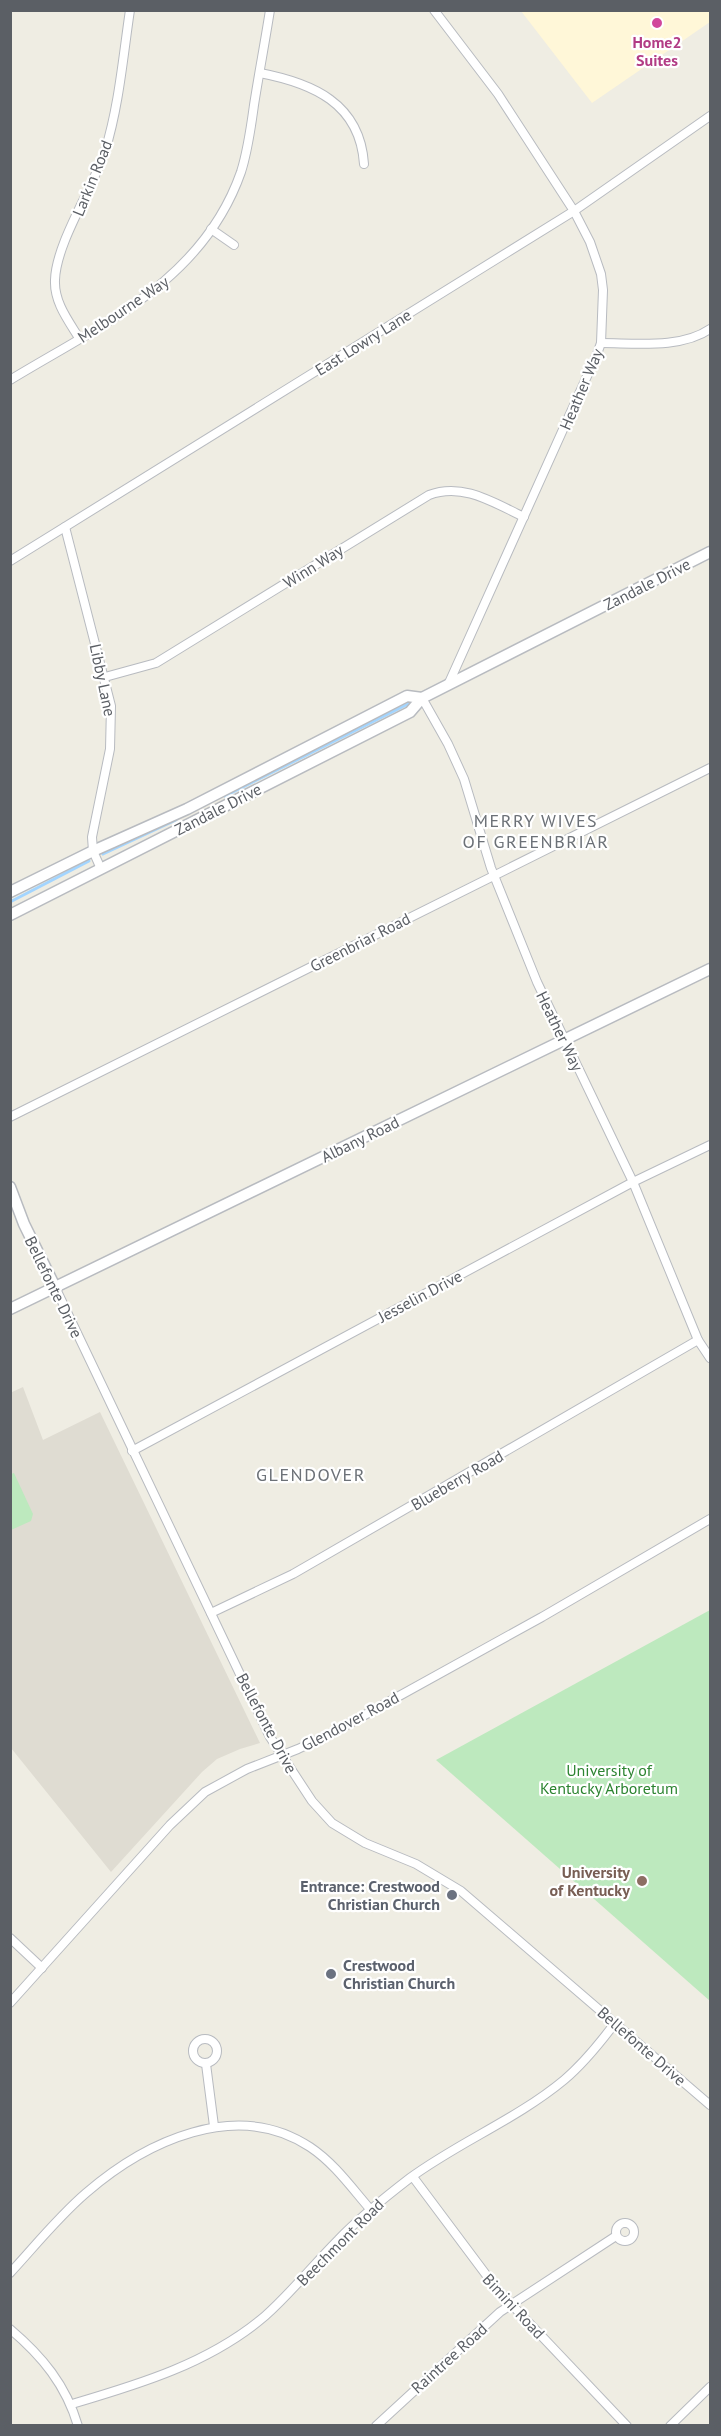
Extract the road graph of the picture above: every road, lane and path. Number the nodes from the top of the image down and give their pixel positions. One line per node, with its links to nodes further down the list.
1 (130, 10): 11 (street, Larkin Road)
2 (270, 10): 4 (street, Melbourne Way)
3 (434, 10): 7 (street, Heather Way)
4 (260, 73): 6 (street); 8 (street, Melbourne Way)
5 (711, 116): 7 (street, East Lowry Lane)
6 (364, 164)
7 (574, 211): 12 (street, Heather Way); 15 (street, East Lowry Lane)
8 (211, 229): 9 (street); 11 (street, Melbourne Way)
9 (234, 245)
10 (711, 329): 12 (street)
11 (79, 338): 13 (street, Melbourne Way)
12 (600, 343): 14 (street, Heather Way)
13 (10, 380)
14 (524, 517): 18 (street, Winn Way); 19 (street, Heather Way)
15 (65, 527): 17 (street, East Lowry Lane); 18 (street, Libby Lane)
16 (711, 552): 19 (street, Zandale Drive)
17 (10, 561)
18 (105, 677): 22 (street, Libby Lane)
19 (448, 685): 20 (street, Zandale Drive)
20 (422, 698): 22 (street, Zandale Drive); 23 (street, Zandale Drive); 24 (street, Heather Way)
21 (711, 768): 24 (street, Greenbriar Road)
22 (93, 851): 23 (street, Libby Lane); 25 (street, Zandale Drive)
23 (101, 869): 26 (street, Zandale Drive)
24 (495, 875): 28 (street, Heather Way); 29 (street, Greenbriar Road)
25 (10, 892)
26 (10, 915)
27 (711, 969): 28 (street, Albany Road)
28 (565, 1040): 31 (street, Heather Way); 33 (street, Albany Road)
29 (10, 1117)
30 (711, 1145): 31 (street, Jesselin Drive)
31 (633, 1182): 35 (street, Heather Way); 37 (street, Jesselin Drive)
32 (10, 1187): 33 (street, Bellefonte Drive)
33 (55, 1287): 34 (street, Albany Road); 37 (street, Bellefonte Drive)
34 (10, 1309)
35 (698, 1340): 36 (street, Heather Way); 39 (street, Blueberry Road)
36 (711, 1358)
37 (132, 1451): 39 (street, Bellefonte Drive)
38 (711, 1519): 40 (street, Glendover Road)
39 (211, 1613): 40 (street, Bellefonte Drive)
40 (281, 1756): 42 (street, Glendover Road); 44 (street, Bellefonte Drive)
41 (10, 1938): 42 (street)
42 (42, 1968): 43 (street, Glendover Road)
43 (10, 2003)
44 (615, 2023): 46 (street, Bellefonte Drive); 48 (street, Beechmont Road)
45 (206, 2064): 47 (street)
46 (711, 2105)
47 (214, 2126): 49 (street); 51 (street)
48 (413, 2177): 49 (street, Beechmont Road); 52 (street, Bimini Road)
49 (370, 2209): 55 (street, Beechmont Road)
50 (616, 2236): 52 (street, Raintree Road)
51 (10, 2273)
52 (511, 2304): 57 (street, Raintree Road); 58 (street, Bimini Road)
53 (10, 2329): 55 (street)
54 (711, 2388): 59 (street)
55 (72, 2404): 56 (street)
56 (78, 2426)
57 (376, 2426)
58 (627, 2426)
59 (670, 2426)

